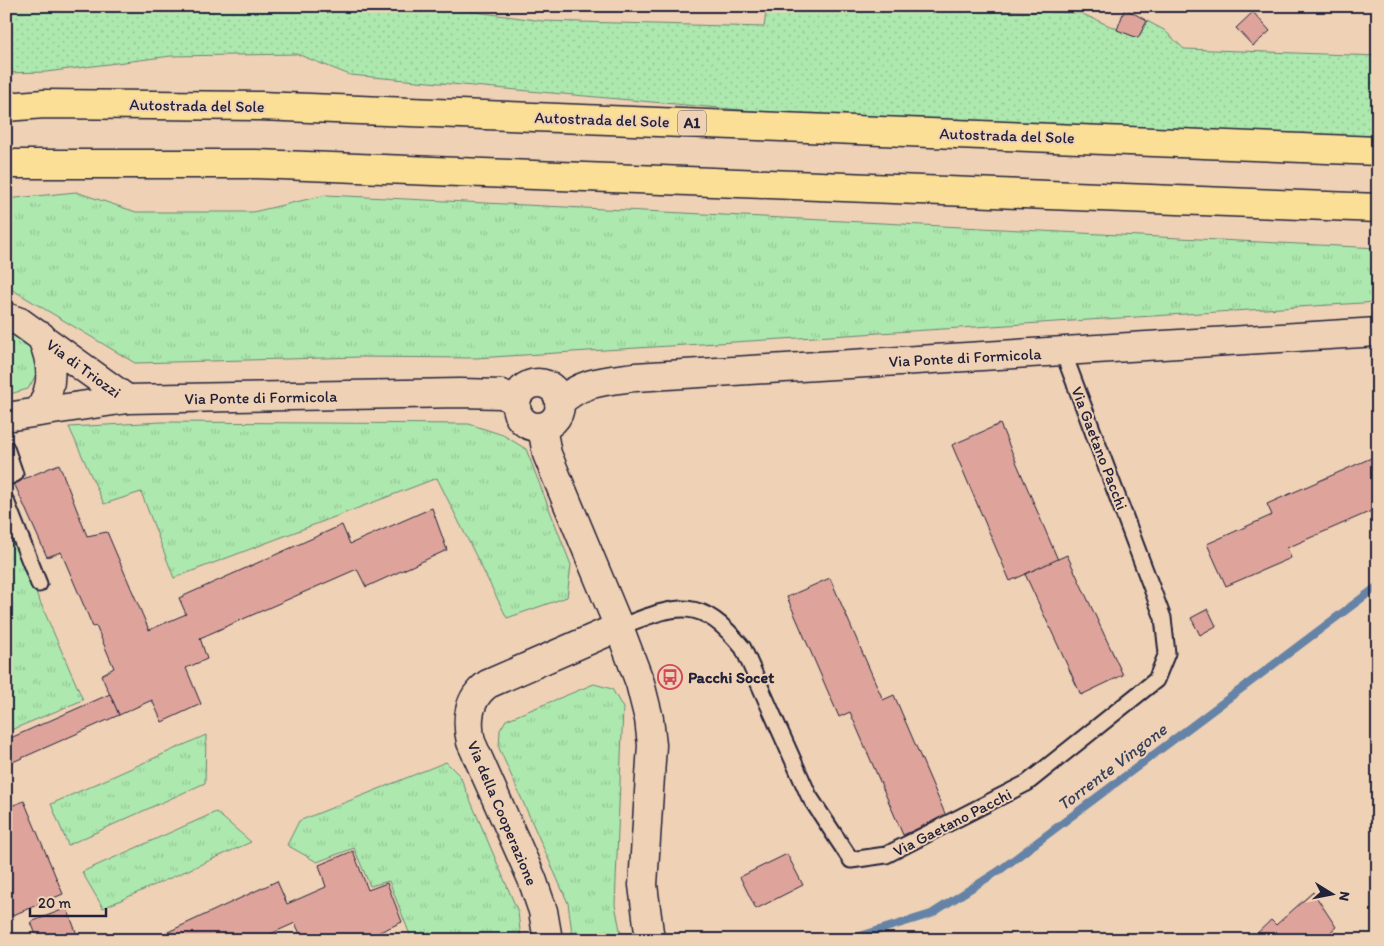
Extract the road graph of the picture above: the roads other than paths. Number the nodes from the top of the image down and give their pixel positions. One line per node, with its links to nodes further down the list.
1 (6, 107): 2 (highway, Autostrada del Sole / A1)
2 (1378, 151)
3 (6, 164): 4 (highway)
4 (1378, 208)
5 (6, 317): 7 (street, Via di Triozzi)
6 (1378, 332): 8 (street, Via Ponte di Formicola)
7 (41, 336): 9 (street, Via di Triozzi); 12 (street, Via di Triozzi)
8 (1063, 352): 11 (street, Via Ponte di Formicola); 19 (lane, Via Gaetano Pacchi)
9 (127, 399): 10 (street, Via Ponte di Formicola); 12 (street, Via Ponte di Formicola)
10 (516, 401): 11 (street); 14 (street)
11 (559, 403): 14 (street, Via Ponte di Formicola)
12 (40, 411): 13 (street, Via Ponte di Formicola)
13 (6, 417)
14 (542, 427): 19 (street)
15 (6, 448): 16 (lane)
16 (6, 478)
17 (6, 501): 18 (lane)
18 (39, 584)
19 (619, 627): 20 (street, Via della Cooperazione); 21 (street)
20 (548, 940)
21 (650, 940)

